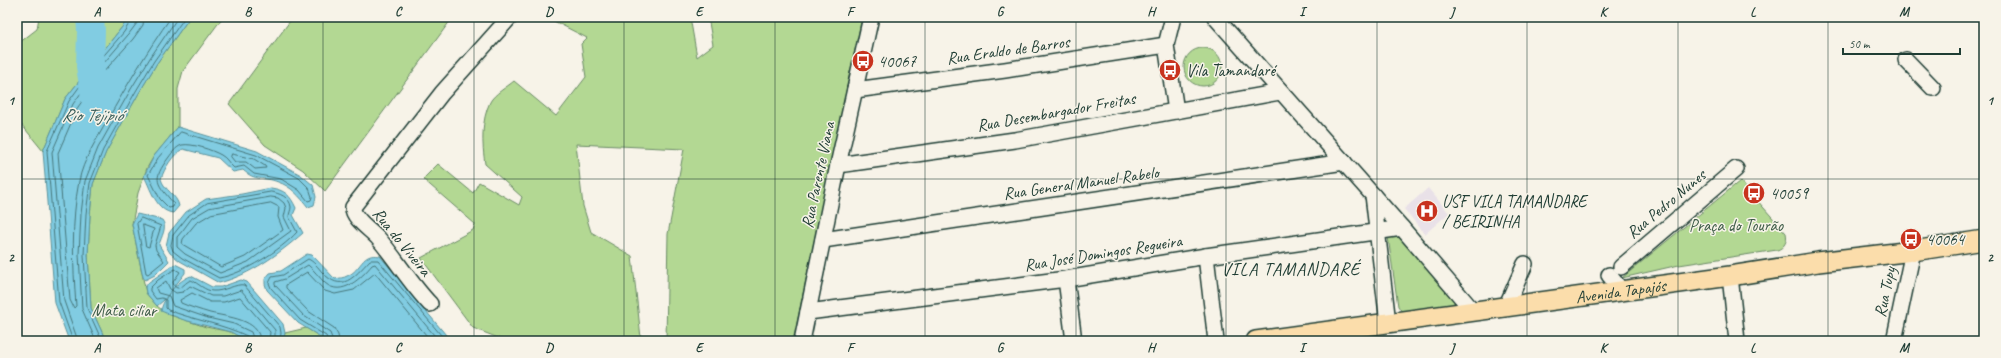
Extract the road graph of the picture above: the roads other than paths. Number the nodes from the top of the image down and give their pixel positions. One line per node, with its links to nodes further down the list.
1 (510, 17): 25 (street, Rua do Viveira)
2 (1173, 17): 5 (street)
3 (1215, 17): 9 (street)
4 (874, 18): 8 (street, Rua Parente Viana)
5 (1166, 45): 8 (street, Rua Eraldo de Barros); 10 (street)
6 (1906, 60): 7 (street)
7 (1933, 88)
8 (855, 90): 12 (street, Rua Parente Viana)
9 (1280, 92): 10 (street, Rua Desembargador Freitas); 11 (street)
10 (1176, 111): 12 (street, Rua Desembargador Freitas)
11 (1344, 162): 14 (street); 17 (street, Rua General Manuel Rabelo)
12 (838, 165): 17 (street, Rua Parente Viana)
13 (1736, 169): 24 (street, Rua Pedro Nunes)
14 (1373, 195): 15 (street); 16 (street)
15 (1402, 228): 16 (street, Rua José Domingos Regueira); 28 (street)
16 (1378, 232): 20 (street, Rua José Domingos Regueira); 29 (street)
17 (823, 240): 27 (street, Rua Parente Viana)
18 (1984, 240): 19 (main road, Avenida Tapajós)
19 (1913, 251): 22 (main road, Avenida Tapajós); 36 (street, Rua Tupy)
20 (1206, 256): 23 (street, Rua José Domingos Regueira); 33 (street)
21 (1525, 264): 26 (street)
22 (1730, 276): 24 (main road, Avenida Tapajós); 35 (street)
23 (1066, 279): 27 (street, Rua José Domingos Regueira); 32 (street)
24 (1622, 291): 26 (main road, Avenida Tapajós)
25 (430, 304)
26 (1506, 307): 28 (main road, Avenida Tapajós)
27 (808, 312): 31 (street, Rua Parente Viana)
28 (1474, 312): 29 (main road, Avenida Tapajós)
29 (1388, 323): 30 (main road, Avenida Tapajós)
30 (1309, 337): 34 (main road, Avenida Tapajós)
31 (802, 341)
32 (1074, 341)
33 (1216, 341)
34 (1256, 341)
35 (1737, 341)
36 (1894, 341)

